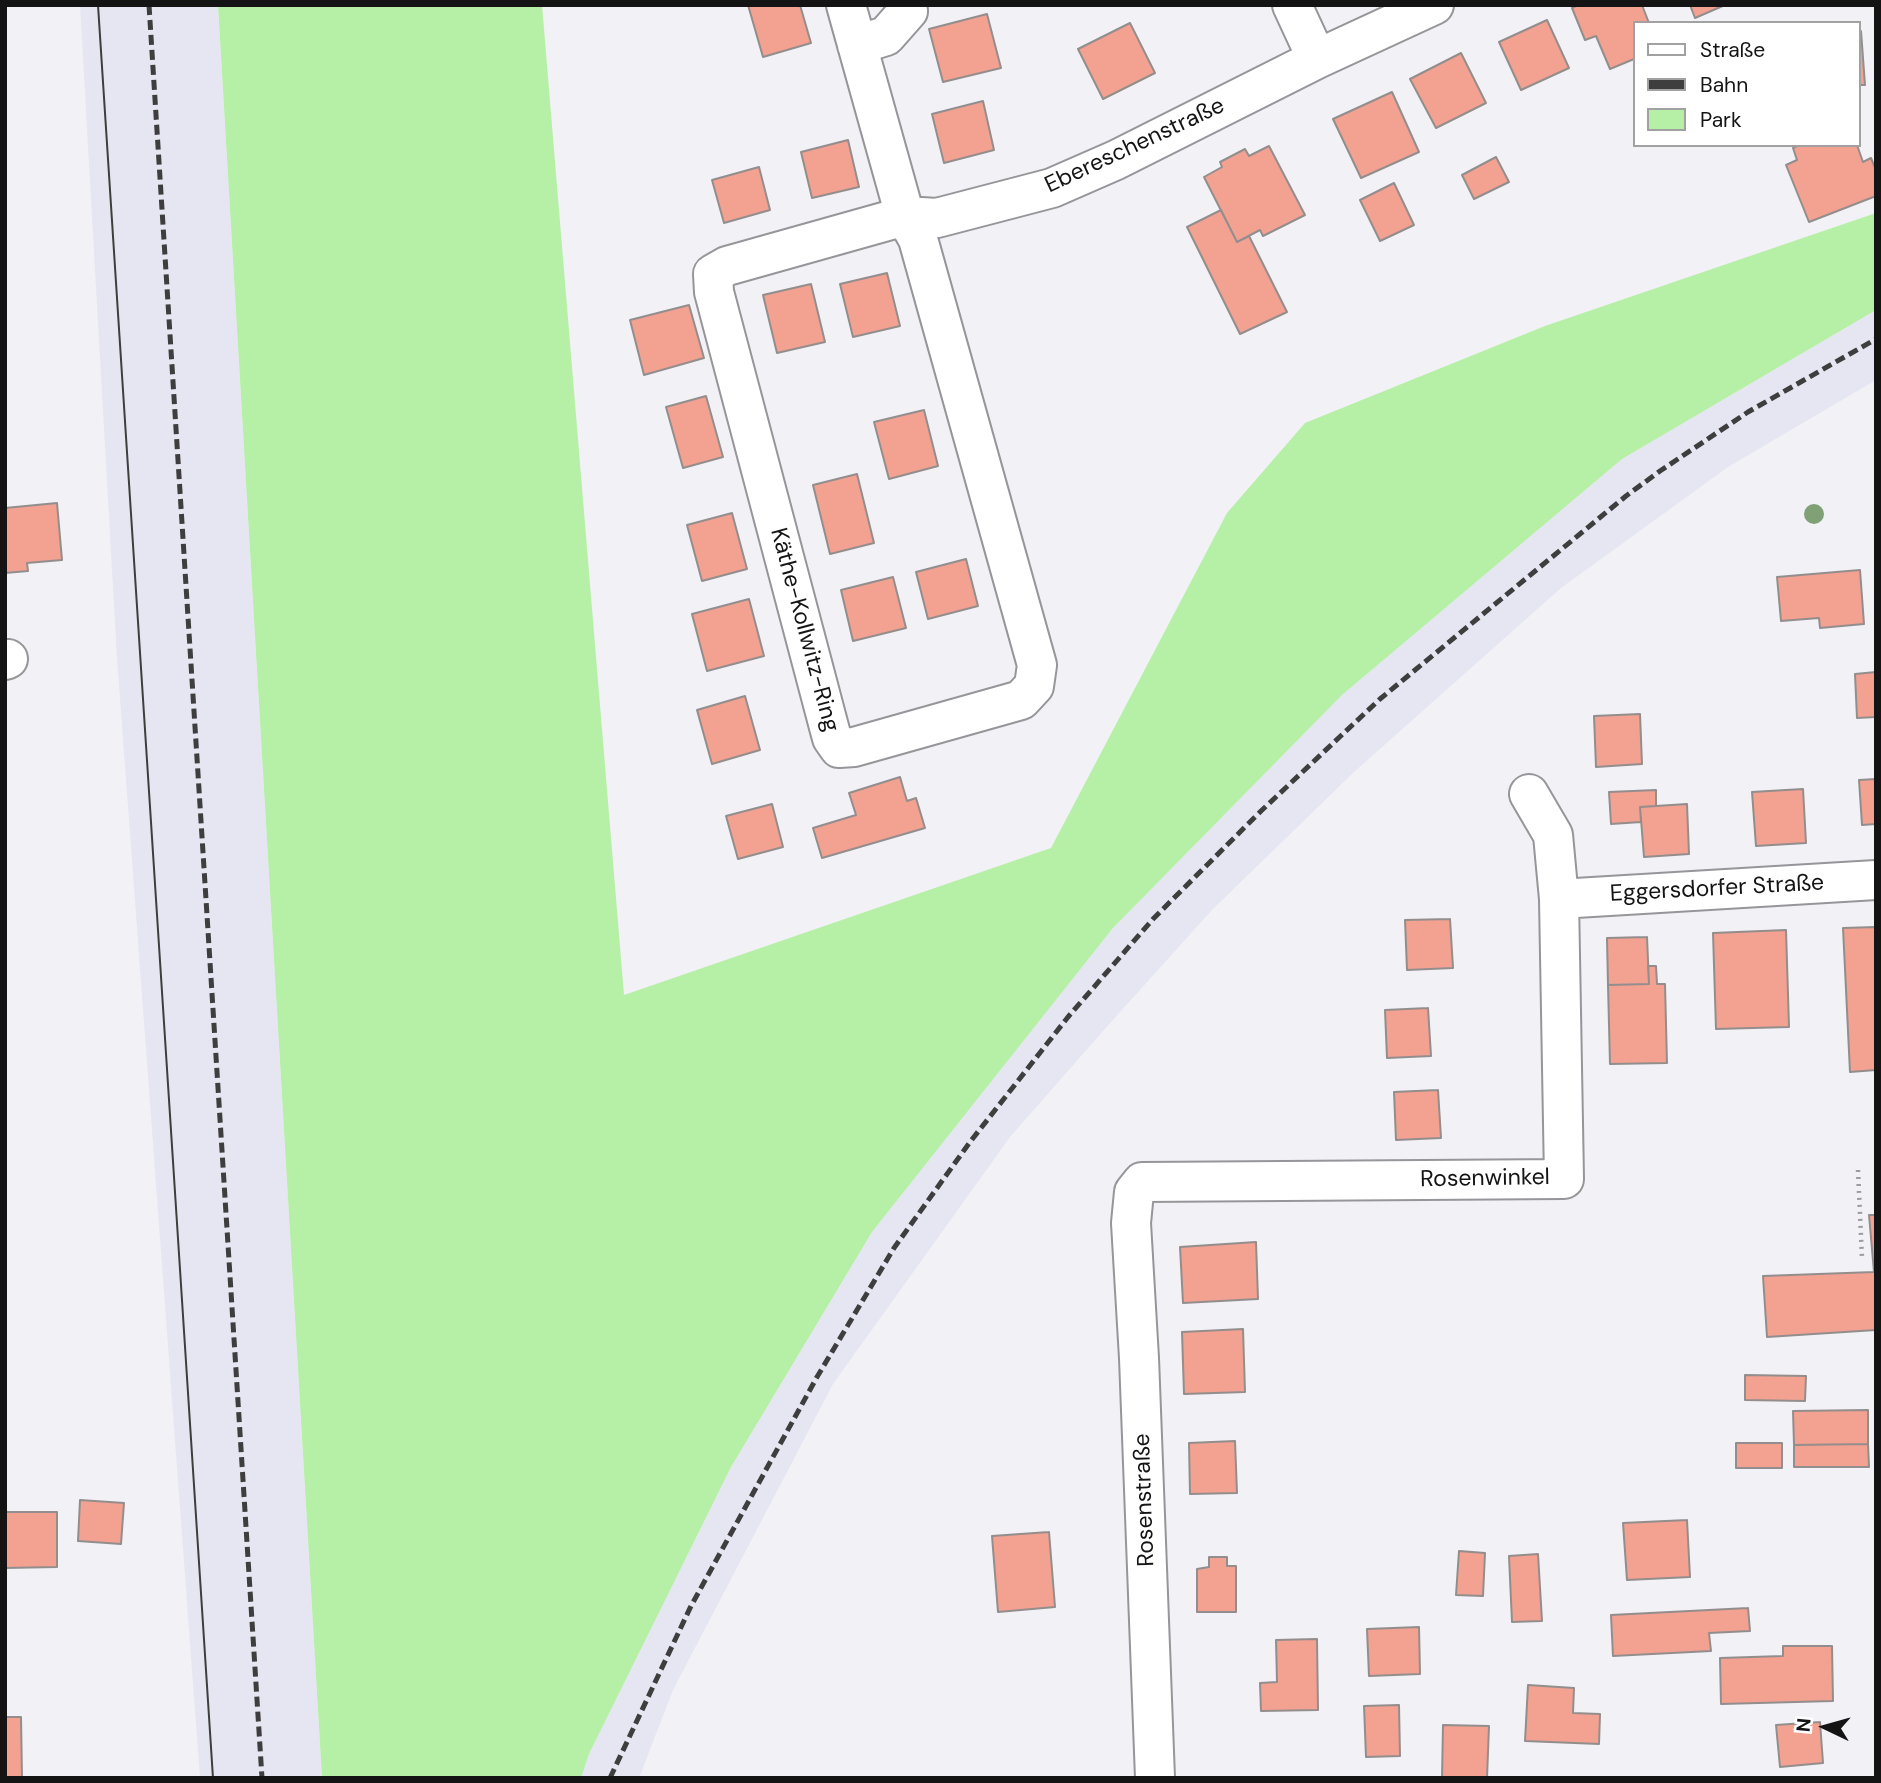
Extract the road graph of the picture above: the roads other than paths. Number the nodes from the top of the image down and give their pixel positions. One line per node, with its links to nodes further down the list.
1 (846, 5): 5 (street, Käthe-Kollwitz-Ring)
2 (907, 5): 5 (street)
3 (1292, 5): 6 (street)
4 (1434, 5): 6 (street, Ebereschenstraße)
5 (857, 45): 7 (street, Käthe-Kollwitz-Ring)
6 (1317, 59): 7 (street, Ebereschenstraße)
7 (905, 216): 7 (street, Käthe-Kollwitz-Ring)
8 (1529, 794): 10 (street, Rosenwinkel)
9 (1876, 880): 10 (street, Eggersdorfer Straße)
10 (1559, 899): 11 (street, Rosenwinkel)
11 (1131, 1223): 12 (street, Rosenstraße)
12 (1155, 1778)

